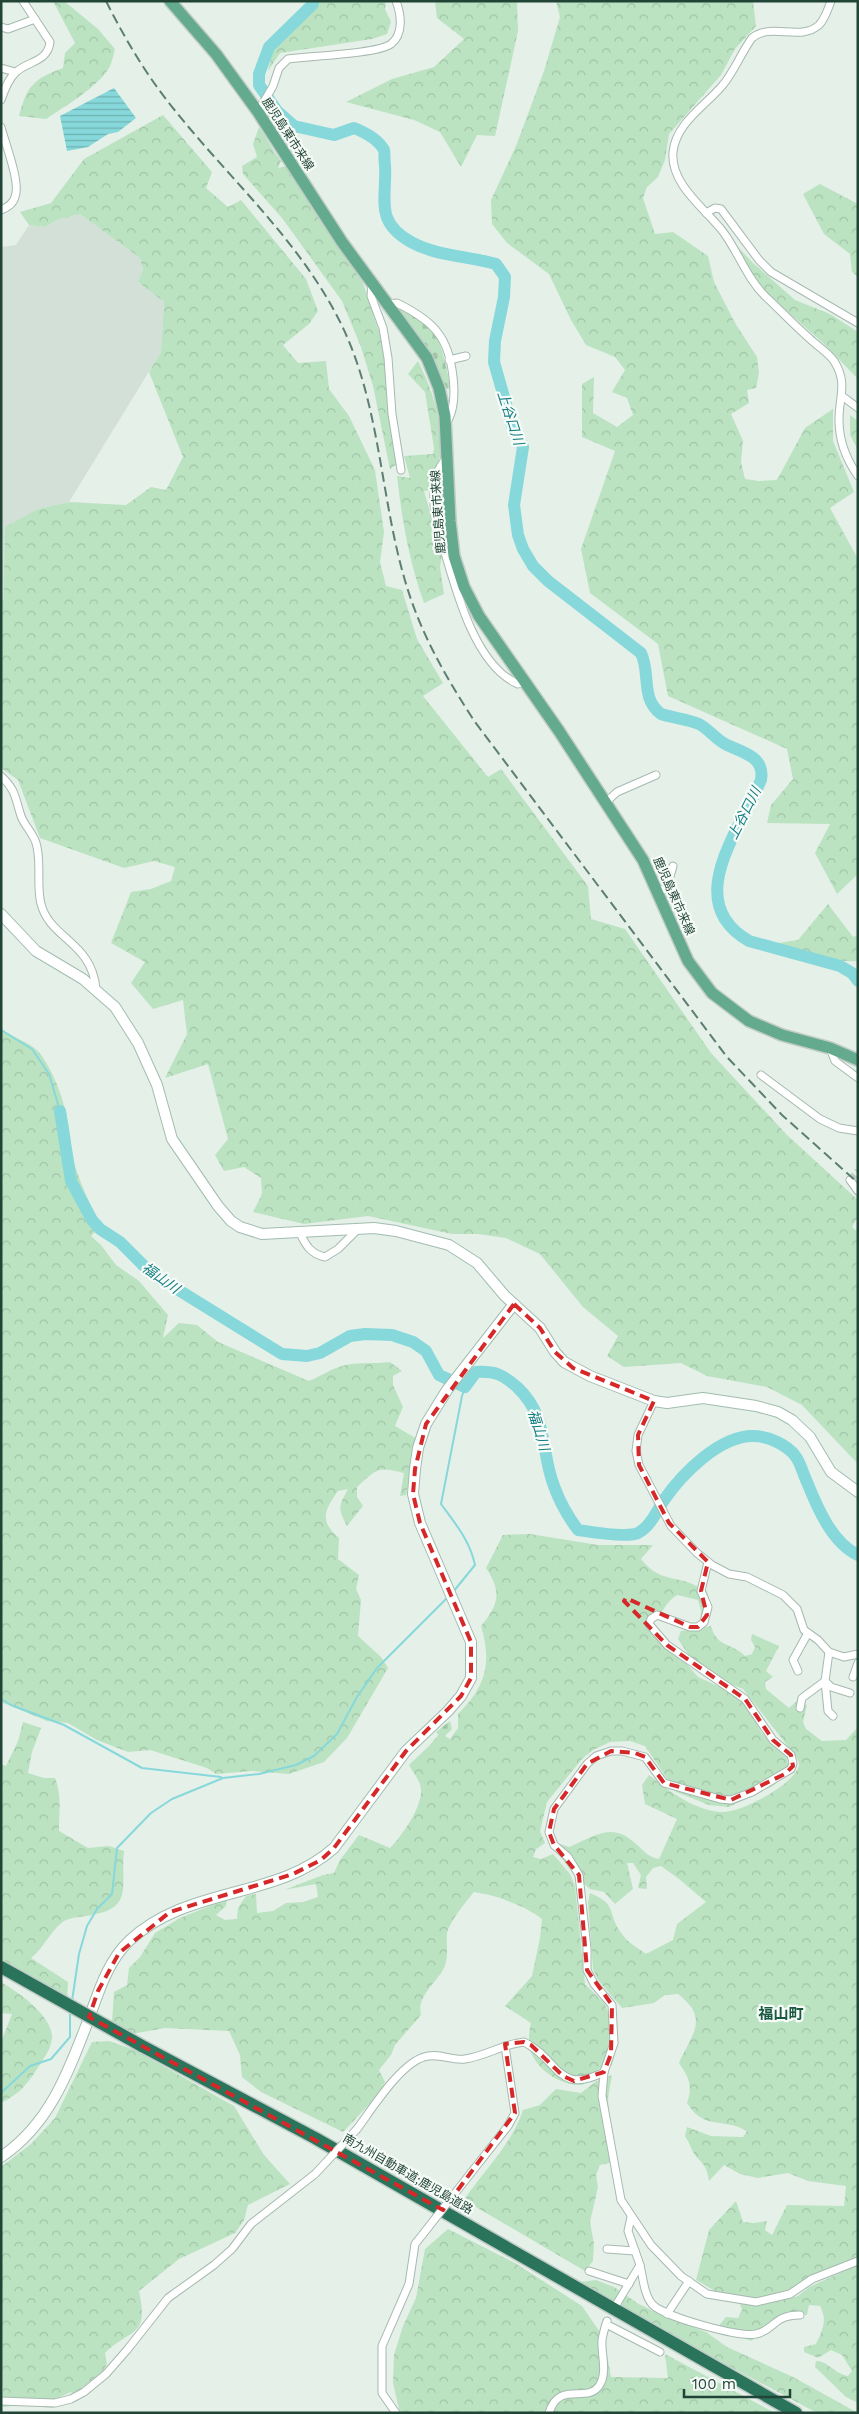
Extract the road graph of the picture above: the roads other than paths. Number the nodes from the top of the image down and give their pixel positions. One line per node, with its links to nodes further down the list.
1 (23, 1): 5 (street)
2 (396, 1): 10 (street)
3 (832, 1): 13 (street)
4 (171, 2): 10 (main road, 鹿児島東市来線)
5 (35, 19): 6 (street); 8 (street)
6 (1, 27)
7 (1, 68): 8 (street)
8 (15, 72): 9 (street)
9 (1, 100)
10 (258, 112): 14 (main road, 鹿児島東市来線)
11 (1, 127): 12 (street)
12 (1, 210)
13 (706, 213): 16 (street); 19 (street)
14 (372, 282): 15 (main road, 鹿児島東市来線); 23 (street)
15 (389, 304): 18 (street); 21 (main road, 鹿児島東市来線)
16 (858, 322)
17 (466, 356): 18 (street)
18 (449, 360): 21 (street)
19 (842, 396): 20 (street); 24 (street)
20 (858, 408)
21 (446, 425): 22 (main road, 鹿児島東市来線)
22 (448, 457): 25 (main road, 鹿児島東市来線); 25 (street)
23 (401, 470)
24 (858, 476)
25 (524, 681): 28 (main road, 鹿児島東市来線)
26 (656, 775): 28 (street)
27 (1, 776): 32 (street)
28 (605, 803): 30 (main road, 鹿児島東市来線)
29 (673, 866): 30 (street)
30 (658, 893): 33 (main road, 鹿児島東市来線)
31 (1, 914): 32 (street)
32 (96, 989): 41 (street)
33 (830, 1048): 34 (main road, 鹿児島東市来線); 36 (street)
34 (858, 1060)
35 (761, 1075): 37 (street)
36 (858, 1078)
37 (858, 1131)
38 (850, 1180): 39 (street)
39 (858, 1191)
40 (359, 1228): 41 (street); 41 (street); 42 (street)
41 (300, 1233)
42 (514, 1304): 43 (street); 59 (street)
43 (654, 1400): 44 (street); 45 (street)
44 (858, 1492)
45 (708, 1562): 46 (street); 58 (street)
46 (808, 1633): 47 (street); 50 (street)
47 (829, 1652): 48 (street); 52 (street)
48 (858, 1654)
49 (858, 1663): 51 (street)
50 (798, 1671)
51 (853, 1678)
52 (825, 1682): 53 (street); 54 (street); 55 (street)
53 (850, 1693)
54 (800, 1708)
55 (833, 1716)
56 (1, 1967): 75 (highway, 南九州自動車道;鹿児島道路, bridge)
57 (505, 2046): 58 (street); 72 (street, bridge); 73 (street, bridge)
58 (604, 2072): 60 (street)
59 (1, 2157)
60 (631, 2217): 62 (street); 66 (street)
61 (607, 2249): 62 (street)
62 (635, 2251): 64 (street)
63 (858, 2261): 66 (street)
64 (640, 2265): 67 (street); 69 (street)
65 (589, 2271): 67 (street)
66 (689, 2281): 69 (street)
67 (628, 2284): 68 (street)
68 (616, 2305)
69 (668, 2314): 70 (street)
70 (800, 2315)
71 (660, 2352): 74 (street)
72 (1, 2401)
73 (396, 2413)
74 (549, 2413)
75 (796, 2413)

